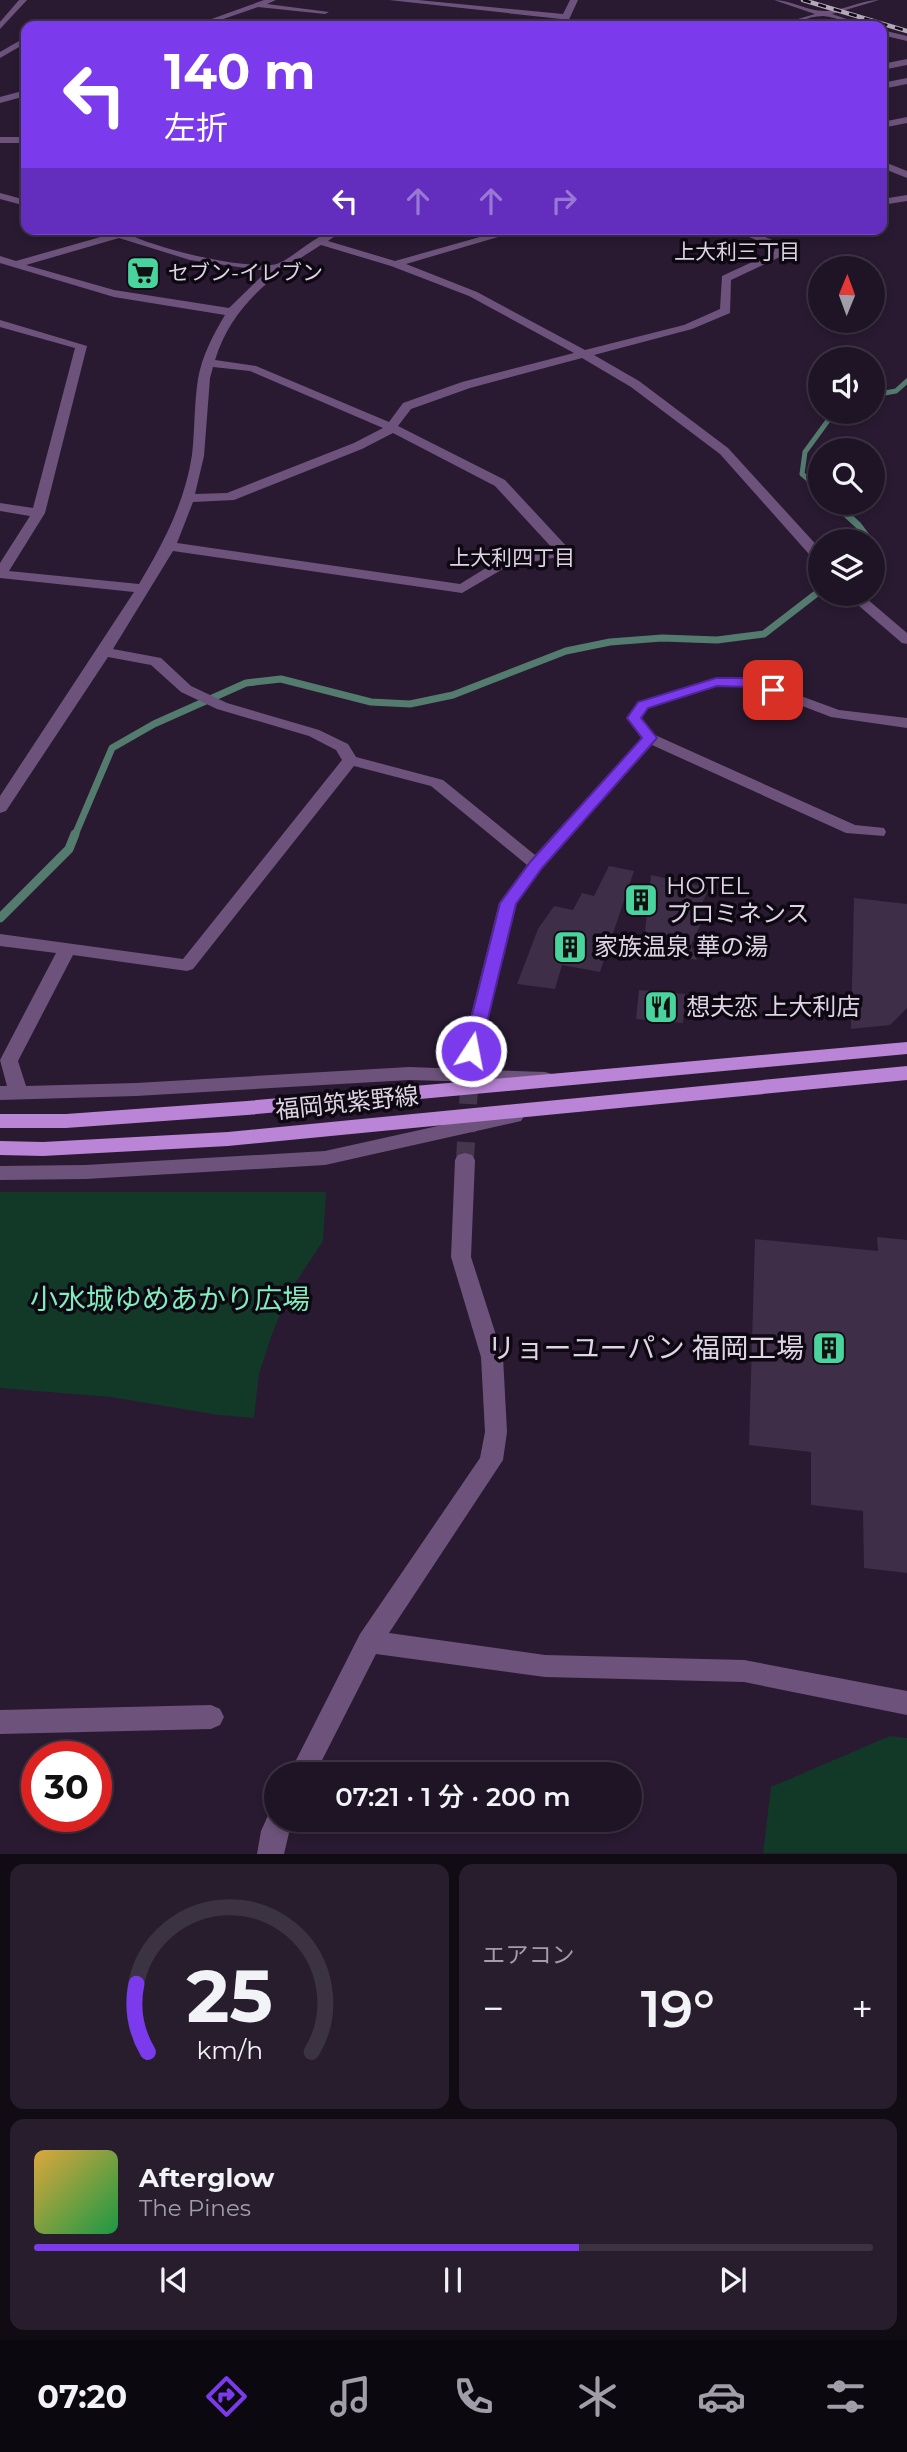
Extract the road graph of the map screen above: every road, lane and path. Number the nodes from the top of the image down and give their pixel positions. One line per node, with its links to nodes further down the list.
1 (23, 0): 17 (street)
2 (272, 0): 7 (street)
3 (393, 0): 12 (street)
4 (574, 0): 12 (street)
5 (778, 0): 10 (street)
6 (875, 0): 10 (street)
7 (258, 5): 8 (street); 9 (street)
8 (248, 8): 11 (street); 13 (street)
9 (325, 12)
10 (819, 13): 15 (street); 16 (street)
11 (286, 14)
12 (565, 17): 14 (street)
13 (210, 21)
14 (564, 21)
15 (794, 21)
16 (846, 21)
17 (0, 27)
18 (887, 33): 19 (street)
19 (907, 39)
20 (21, 44): 21 (street)
21 (0, 55)
22 (907, 62): 23 (street)
23 (887, 66)
24 (907, 73): 25 (street)
25 (887, 77)
26 (907, 81): 27 (street)
27 (887, 85)
28 (21, 94): 29 (street)
29 (0, 100)
30 (907, 120): 31 (street)
31 (887, 124)
32 (0, 139): 33 (street)
33 (21, 140)
34 (887, 165): 35 (street)
35 (907, 175)
36 (0, 196): 39 (street)
37 (906, 198): 38 (street)
38 (887, 201)
39 (21, 202)
40 (120, 235): 47 (street); 49 (street)
41 (329, 235): 44 (street)
42 (499, 235): 46 (street)
43 (755, 235): 52 (street)
44 (318, 241): 46 (street); 49 (street)
45 (0, 259): 47 (street)
46 (395, 264): 52 (street)
47 (15, 265): 48 (street); 50 (street)
48 (0, 269)
49 (275, 269): 50 (street)
50 (232, 312): 53 (street)
51 (0, 323): 57 (street)
52 (581, 353): 54 (street); 58 (street)
53 (208, 363): 54 (street); 55 (street)
54 (391, 427): 55 (street); 59 (street)
55 (188, 498): 59 (street)
56 (0, 508): 57 (street)
57 (38, 513): 60 (street)
58 (808, 545)
59 (169, 546): 61 (street)
60 (0, 574): 61 (street)
61 (144, 589): 64 (street)
62 (866, 606): 63 (street)
63 (907, 640)
64 (104, 652): 67 (street); 68 (street)
65 (907, 723): 66 (street)
66 (650, 738): 69 (street); 70 (street)
67 (350, 760): 70 (street); 72 (street)
68 (0, 808)
69 (878, 832)
70 (536, 864): 74 (street)
71 (0, 940): 72 (street)
72 (67, 949): 77 (street)
73 (907, 1048): 76 (main road, 福岡筑紫野線)
74 (471, 1051)
75 (907, 1073): 78 (main road, 福岡筑紫野線)
76 (559, 1080): 77 (street); 79 (main road, 福岡筑紫野線)
77 (9, 1093)
78 (555, 1106): 80 (main road, 福岡筑紫野線); 82 (street)
79 (0, 1121)
80 (0, 1148)
81 (465, 1160): 83 (street)
82 (0, 1173)
83 (369, 1642): 84 (street); 87 (street)
84 (907, 1703)
85 (211, 1717): 86 (street)
86 (0, 1722)
87 (308, 1762)
88 (274, 1832): 89 (street)
89 (270, 1853)

